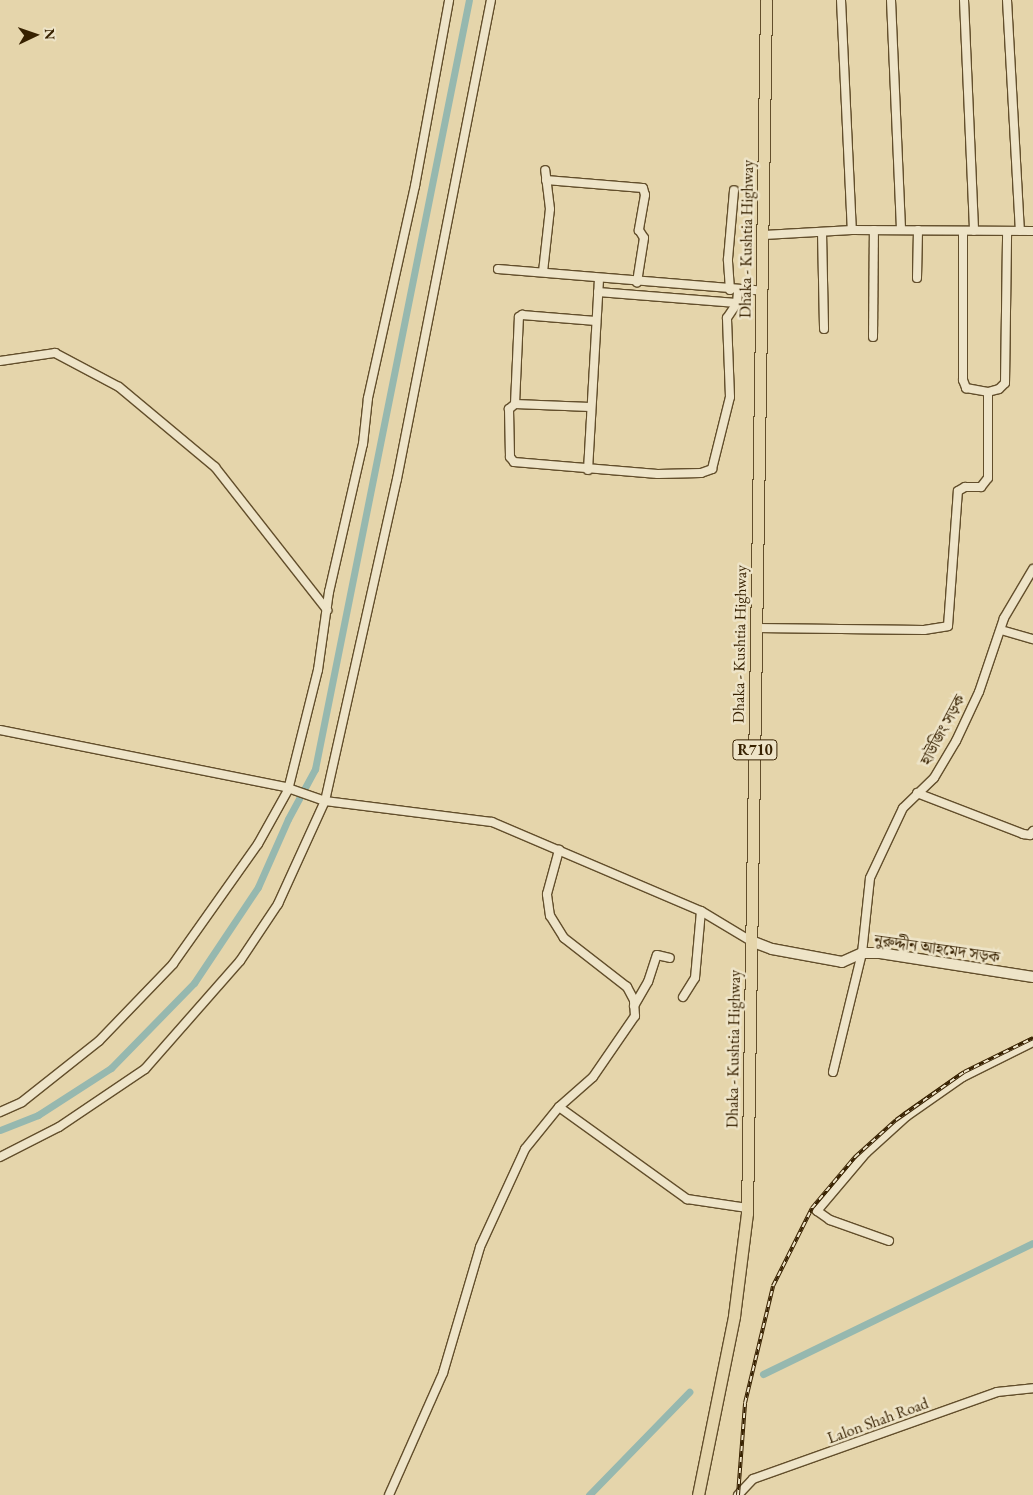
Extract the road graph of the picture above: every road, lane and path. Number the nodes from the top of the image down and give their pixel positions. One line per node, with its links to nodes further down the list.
1 (449, 0): 40 (street)
2 (491, 0): 47 (street)
3 (766, 0): 21 (main road, Dhaka - Kushtia Highway / R710)
4 (841, 0): 11 (street)
5 (891, 0): 13 (street)
6 (964, 0): 16 (street)
7 (1007, 0): 18 (street)
8 (545, 170): 9 (street)
9 (546, 180): 23 (street); 26 (street)
10 (734, 190): 27 (street)
11 (852, 230): 12 (street); 20 (street)
12 (874, 230): 13 (street); 33 (street)
13 (901, 230): 14 (street)
14 (918, 230): 15 (street); 25 (street)
15 (963, 231): 16 (street); 35 (street)
16 (974, 231): 17 (street)
17 (1007, 231): 18 (street); 35 (street)
18 (1020, 231): 19 (street)
19 (1033, 231)
20 (822, 232): 21 (street); 32 (street)
21 (764, 235): 28 (main road, Dhaka - Kushtia Highway / R710)
22 (498, 269): 23 (street)
23 (543, 272): 24 (street)
24 (599, 278): 26 (street); 29 (street)
25 (918, 278)
26 (637, 282): 27 (street)
27 (734, 291): 28 (street); 30 (street)
28 (763, 291): 41 (main road, Dhaka - Kushtia Highway / R710)
29 (598, 292): 30 (street); 31 (street)
30 (737, 303): 38 (street)
31 (596, 321): 36 (street); 37 (street)
32 (824, 329)
33 (873, 337)
34 (0, 361): 40 (street)
35 (988, 392): 41 (street)
36 (515, 404): 37 (street); 38 (street)
37 (590, 407): 38 (street)
38 (588, 470)
39 (1033, 569): 42 (street, হাউজিং সড়ক)
40 (327, 610): 45 (street)
41 (757, 628): 51 (main road, Dhaka - Kushtia Highway / R710)
42 (1001, 630): 43 (street); 46 (street, হাউজিং সড়ক)
43 (1033, 639)
44 (0, 730): 45 (street)
45 (288, 790): 47 (street); 60 (street)
46 (916, 793): 48 (street); 52 (street, হাউজিং সড়ক)
47 (325, 800): 49 (street); 61 (street)
48 (1033, 831)
49 (560, 850): 50 (street); 56 (street)
50 (701, 912): 51 (street); 55 (street)
51 (751, 941): 52 (main road, নুরুদ্দীন আহমেদ সড়ক); 62 (main road, Dhaka - Kushtia Highway / R710)
52 (862, 953): 54 (main road, নুরুদ্দীন আহমেদ সড়ক); 58 (street, হাউজিং সড়ক)
53 (670, 958): 56 (street)
54 (1033, 977)
55 (683, 998)
56 (634, 1006): 59 (street)
57 (1033, 1042): 63 (street)
58 (833, 1072)
59 (559, 1108): 62 (street); 65 (street)
60 (0, 1112)
61 (0, 1157)
62 (747, 1208): 66 (main road, Dhaka - Kushtia Highway / R710)
63 (889, 1241)
64 (1033, 1388): 67 (street, Lalon Shah Road)
65 (389, 1495)
66 (698, 1495)
67 (738, 1495)

